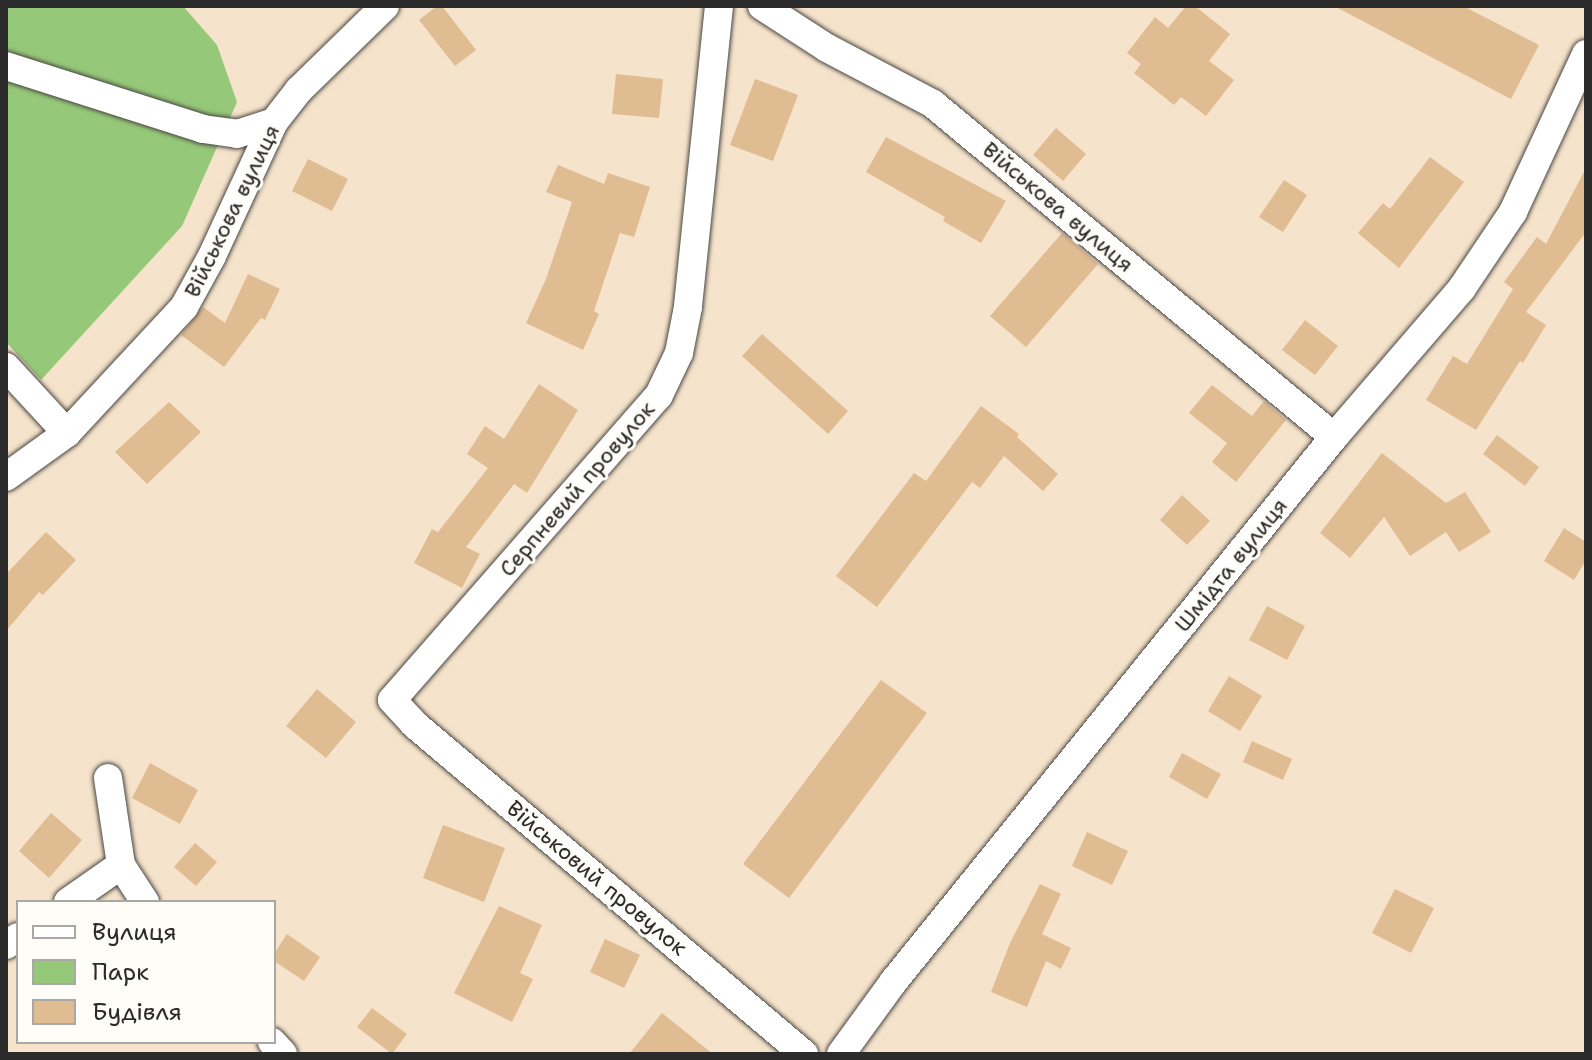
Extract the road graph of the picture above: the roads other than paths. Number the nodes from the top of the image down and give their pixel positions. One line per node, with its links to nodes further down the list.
1 (385, 6): 6 (street, Військова вулиця)
2 (719, 6): 11 (street, Серпневий провулок)
3 (762, 6): 9 (street, Військова вулиця)
4 (1586, 54): 9 (street, Шмідта вулиця)
5 (6, 66): 6 (street)
6 (274, 122): 8 (street, Військова вулиця)
7 (6, 367): 8 (street)
8 (67, 433): 10 (street, Військова вулиця)
9 (1334, 437): 17 (street, Шмідта вулиця)
10 (6, 477)
11 (392, 700): 16 (street, Військовий провулок)
12 (108, 778): 13 (street)
13 (121, 865): 14 (street); 15 (street)
14 (71, 900)
15 (144, 900)
16 (804, 1054)
17 (841, 1054)

